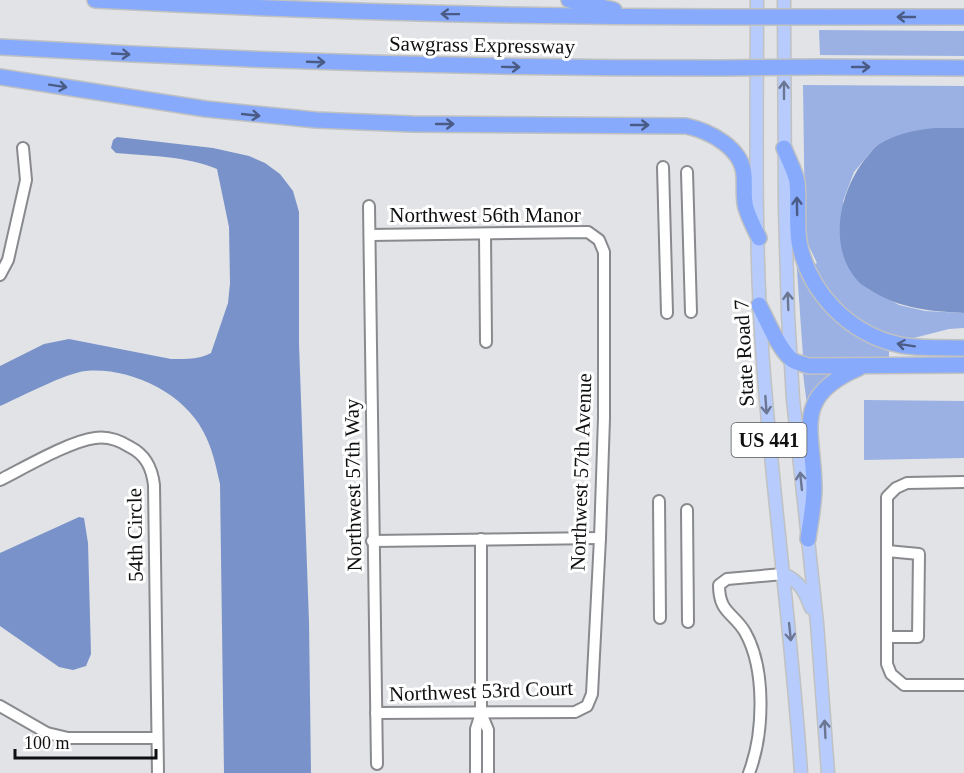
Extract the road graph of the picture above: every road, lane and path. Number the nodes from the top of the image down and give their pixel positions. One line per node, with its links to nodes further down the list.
1 (95, 0): 6 (highway, Sawgrass Expressway, one-way to 1)
2 (569, 0): 6 (highway)
3 (757, 0): 19 (main road, State Road 7 / US 441)
4 (784, 0): 13 (main road, US 441, one-way to 4)
5 (964, 17): 6 (highway, Sawgrass Expressway, one-way to 6, bridge)
6 (656, 18)
7 (0, 47): 8 (highway, Sawgrass Expressway, one-way to 8, bridge)
8 (902, 68): 9 (highway, Sawgrass Expressway); 10 (highway)
9 (964, 68)
10 (964, 74)
11 (0, 77): 19 (highway, one-way to 19)
12 (23, 148): 21 (street)
13 (784, 148): 26 (highway, one-way to 13); 27 (main road, US 441, one-way to 13)
14 (663, 167): 24 (street)
15 (687, 172): 23 (street)
16 (369, 206): 18 (street, Northwest 57th Way)
17 (485, 234): 18 (street, Northwest 56th Manor); 20 (street, Northwest 56th Manor); 25 (street)
18 (370, 235): 37 (street, Northwest 57th Way)
19 (759, 238): 22 (main road, State Road 7 / US 441)
20 (599, 240): 34 (street, Northwest 57th Avenue)
21 (0, 275)
22 (759, 305): 27 (highway); 39 (main road, State Road 7 / US 441, one-way to 39)
23 (691, 312)
24 (667, 313)
25 (486, 342)
26 (964, 348)
27 (791, 359): 28 (highway); 36 (main road, US 441, one-way to 27)
28 (865, 365): 29 (highway); 36 (highway)
29 (964, 365)
30 (0, 480): 49 (street, 54th Circle)
31 (964, 482): 38 (street)
32 (658, 501): 40 (street)
33 (687, 510): 41 (street)
34 (600, 538): 35 (street); 46 (street, Northwest 57th Avenue)
35 (481, 539): 37 (street); 48 (street)
36 (808, 539): 42 (main road, US 441)
37 (372, 541): 47 (street, Northwest 57th Way)
38 (887, 551): 43 (street); 43 (street)
39 (783, 574): 42 (main road); 54 (street); 55 (main road, State Road 7 / US 441, one-way to 55)
40 (660, 618)
41 (688, 622)
42 (817, 623): 56 (main road, US 441, one-way to 42)
43 (887, 637): 44 (street)
44 (964, 685)
45 (0, 706): 49 (street)
46 (587, 706): 48 (street, Northwest 53rd Court)
47 (376, 713): 48 (street, Northwest 53rd Court); 50 (street, Northwest 57th Way)
48 (481, 713): 52 (street); 53 (street)
49 (157, 738): 51 (street, 54th Circle)
50 (377, 764)
51 (158, 773)
52 (476, 773)
53 (488, 773)
54 (749, 773)
55 (801, 773)
56 (828, 773)

